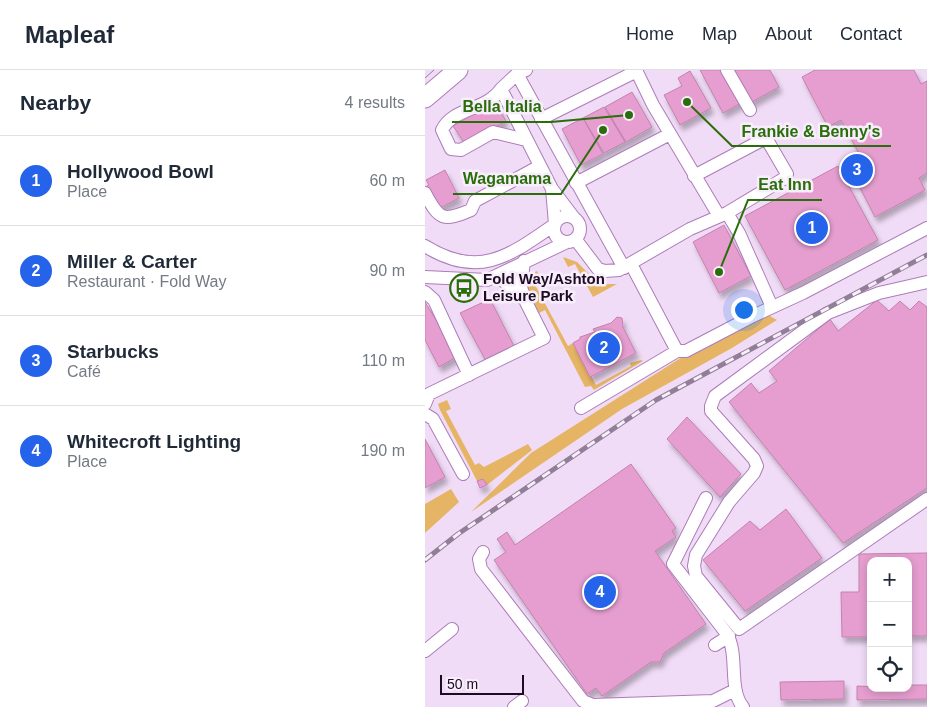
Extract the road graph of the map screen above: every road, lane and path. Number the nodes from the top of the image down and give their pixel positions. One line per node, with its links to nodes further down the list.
1 (458, 70): 6 (highway)
2 (636, 70): 8 (street); 9 (street)
3 (727, 70): 7 (street)
4 (521, 72): 5 (street); 8 (street)
5 (501, 90): 10 (street); 10 (street)
6 (425, 98)
7 (749, 110)
8 (541, 119): 13 (street)
9 (670, 134): 12 (street); 13 (street)
10 (526, 140): 11 (street)
11 (540, 166): 14 (street); 15 (street)
12 (694, 176): 16 (street); 16 (street)
13 (576, 183): 23 (street)
14 (552, 189): 17 (street); 18 (street)
15 (425, 193)
16 (726, 216): 23 (street); 29 (street)
17 (574, 218): 18 (street); 20 (street)
18 (555, 225): 20 (street); 21 (street)
19 (927, 228): 29 (street)
20 (571, 241): 22 (street); 23 (street)
21 (425, 246)
22 (524, 261): 24 (street); 28 (street)
23 (625, 267): 30 (street)
24 (498, 276): 25 (street); 28 (street)
25 (425, 277)
26 (927, 282): 37 (street)
27 (425, 292): 31 (street)
28 (525, 300): 31 (street)
29 (772, 307): 30 (street)
30 (677, 351): 33 (street)
31 (469, 375): 32 (street)
32 (425, 404)
33 (581, 408)
34 (425, 414): 35 (street)
35 (463, 474)
36 (706, 498): 40 (street)
37 (927, 499)
38 (483, 552): 43 (street)
39 (452, 629): 42 (street)
40 (729, 636): 41 (street); 43 (street)
41 (715, 645)
42 (425, 651)
43 (735, 690): 44 (street)
44 (743, 707)

